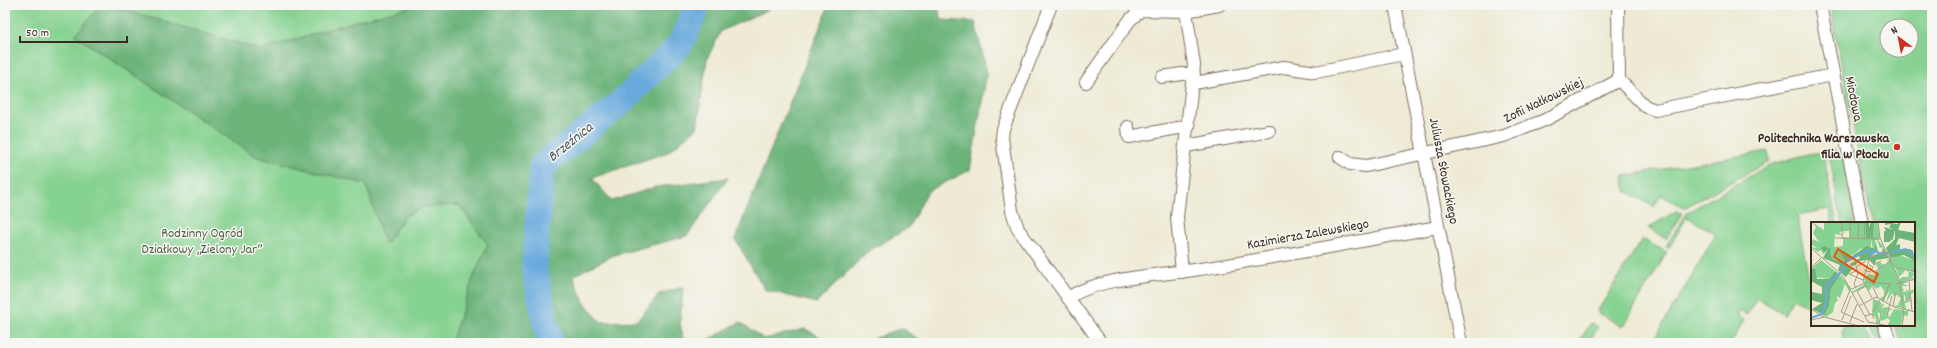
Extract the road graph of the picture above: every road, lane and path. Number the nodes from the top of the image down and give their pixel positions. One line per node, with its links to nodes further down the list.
1 (1051, 5): 23 (street)
2 (1219, 5): 7 (street)
3 (1395, 5): 8 (street, Juliusza Słowackiego)
4 (1618, 5): 12 (street)
5 (1820, 5): 9 (street, Miodowa)
6 (1141, 8): 7 (street); 13 (street)
7 (1186, 11): 11 (street)
8 (1404, 54): 11 (street); 18 (street, Juliusza Słowackiego)
9 (1833, 75): 12 (street); 20 (street, Miodowa)
10 (1162, 77): 11 (street)
11 (1194, 79): 14 (street)
12 (1619, 80): 18 (street, Zofii Nałkowskiej)
13 (1086, 82)
14 (1189, 126): 15 (street); 17 (street)
15 (1128, 127)
16 (1269, 131): 17 (street)
17 (1186, 146): 22 (street)
18 (1424, 153): 19 (street, Zofii Nałkowskiej); 21 (street, Juliusza Słowackiego)
19 (1340, 157)
20 (1862, 222)
21 (1438, 227): 22 (street, Kazimierza Zalewskiego); 26 (street, Juliusza Słowackiego)
22 (1182, 272): 23 (street, Kazimierza Zalewskiego)
23 (1068, 298): 25 (street)
24 (1884, 326): 27 (street)
25 (1101, 343)
26 (1461, 343)
27 (1891, 343)

